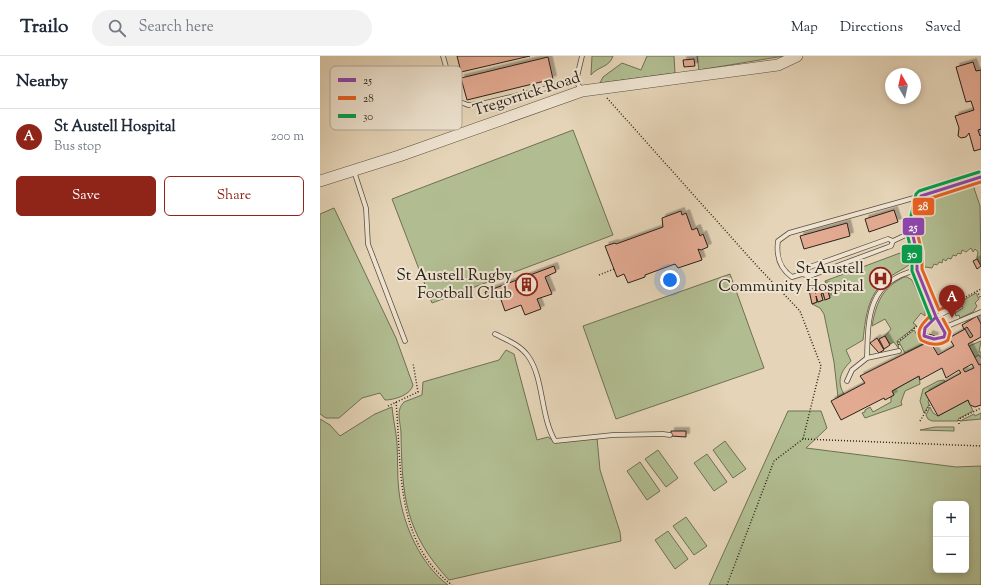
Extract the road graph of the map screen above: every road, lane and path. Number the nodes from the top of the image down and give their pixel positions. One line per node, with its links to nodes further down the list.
1 (443, 56): 4 (lane)
2 (582, 56): 5 (lane)
3 (797, 56): 6 (street, Tregorrick Road)
4 (446, 66)
5 (576, 81): 7 (lane); 8 (lane)
6 (598, 89): 7 (street, Tregorrick Road); 42 (path)
7 (582, 91): 9 (street, Tregorrick Road)
8 (462, 103)
9 (354, 169): 11 (street, Tregorrick Road); 30 (lane)
10 (981, 177): 12 (lane)
11 (320, 181)
12 (922, 196): 13 (lane); 17 (lane)
13 (912, 232): 14 (lane); 16 (lane)
14 (893, 241): 17 (lane); 17 (lane)
15 (614, 269): 18 (path)
16 (917, 270): 24 (lane); 32 (lane)
17 (802, 274)
18 (599, 275)
19 (981, 289): 20 (path)
20 (977, 291): 21 (path); 22 (path)
21 (981, 299)
22 (956, 305): 24 (lane)
23 (981, 312): 26 (lane)
24 (936, 317): 26 (lane); 28 (lane)
25 (916, 326): 31 (path)
26 (943, 328): 29 (lane)
27 (495, 334): 41 (lane)
28 (928, 338)
29 (934, 340)
30 (405, 341)
31 (899, 351): 32 (lane)
32 (867, 358): 34 (lane)
33 (413, 363): 35 (path)
34 (847, 381)
35 (396, 402): 37 (path); 44 (path)
36 (931, 403): 39 (path)
37 (388, 406)
38 (981, 408): 40 (path)
39 (920, 421)
40 (959, 424)
41 (670, 435)
42 (802, 439): 43 (path); 45 (path)
43 (981, 446)
44 (452, 585)
45 (728, 585)

